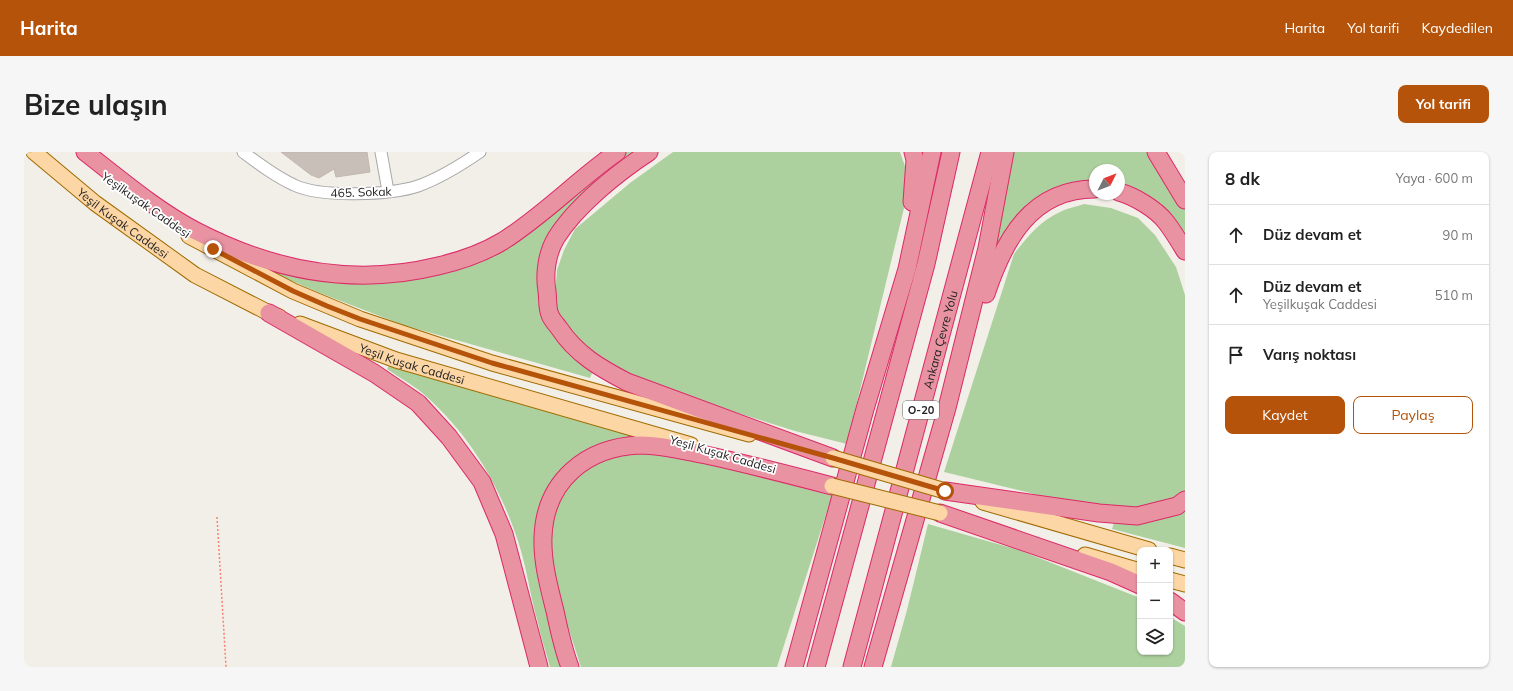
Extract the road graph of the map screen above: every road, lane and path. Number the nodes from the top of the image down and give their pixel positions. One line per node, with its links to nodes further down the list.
1 (34, 152): 20 (main road, Yeşil Kuşak Caddesi)
2 (75, 152): 23 (main road, Yeşilkuşak Caddesi)
3 (85, 152): 7 (highway)
4 (243, 152): 16 (street, 465. Sokak)
5 (381, 152): 16 (street)
6 (480, 152): 16 (street, 465. Sokak)
7 (617, 152)
8 (649, 152): 23 (highway)
9 (913, 152): 22 (highway)
10 (932, 152): 22 (highway)
11 (951, 152): 45 (highway, O-20)
12 (990, 152): 46 (highway, Ankara Çevre Yolu / O-20)
13 (1005, 152): 21 (highway)
14 (1156, 152): 18 (highway)
15 (1089, 189): 21 (highway)
16 (388, 191)
17 (1125, 193): 19 (highway)
18 (1185, 200)
19 (1185, 251)
20 (269, 313): 24 (main road, Yeşil Kuşak Caddesi); 41 (highway)
21 (947, 408): 29 (highway)
22 (865, 409): 33 (highway)
23 (833, 458): 25 (main road, Yeşilkuşak Caddesi, bridge)
24 (832, 486): 27 (main road, Yeşil Kuşak Caddesi, bridge); 42 (highway)
25 (945, 491): 26 (highway); 30 (main road, Yeşilkuşak Caddesi)
26 (1185, 500)
27 (940, 513): 34 (main road, Yeşil Kuşak Caddesi); 36 (highway)
28 (217, 517): 40 (path)
29 (911, 538): 47 (highway); 48 (highway)
30 (1139, 547)
31 (1173, 557): 32 (main road)
32 (1185, 560)
33 (821, 568): 43 (highway); 44 (highway)
34 (1137, 570)
35 (1173, 581): 37 (main road)
36 (1137, 584)
37 (1185, 584)
38 (1173, 603): 39 (highway)
39 (1185, 612)
40 (226, 667)
41 (539, 667)
42 (570, 667)
43 (787, 667)
44 (794, 667)
45 (816, 667)
46 (852, 667)
47 (873, 667)
48 (880, 667)

